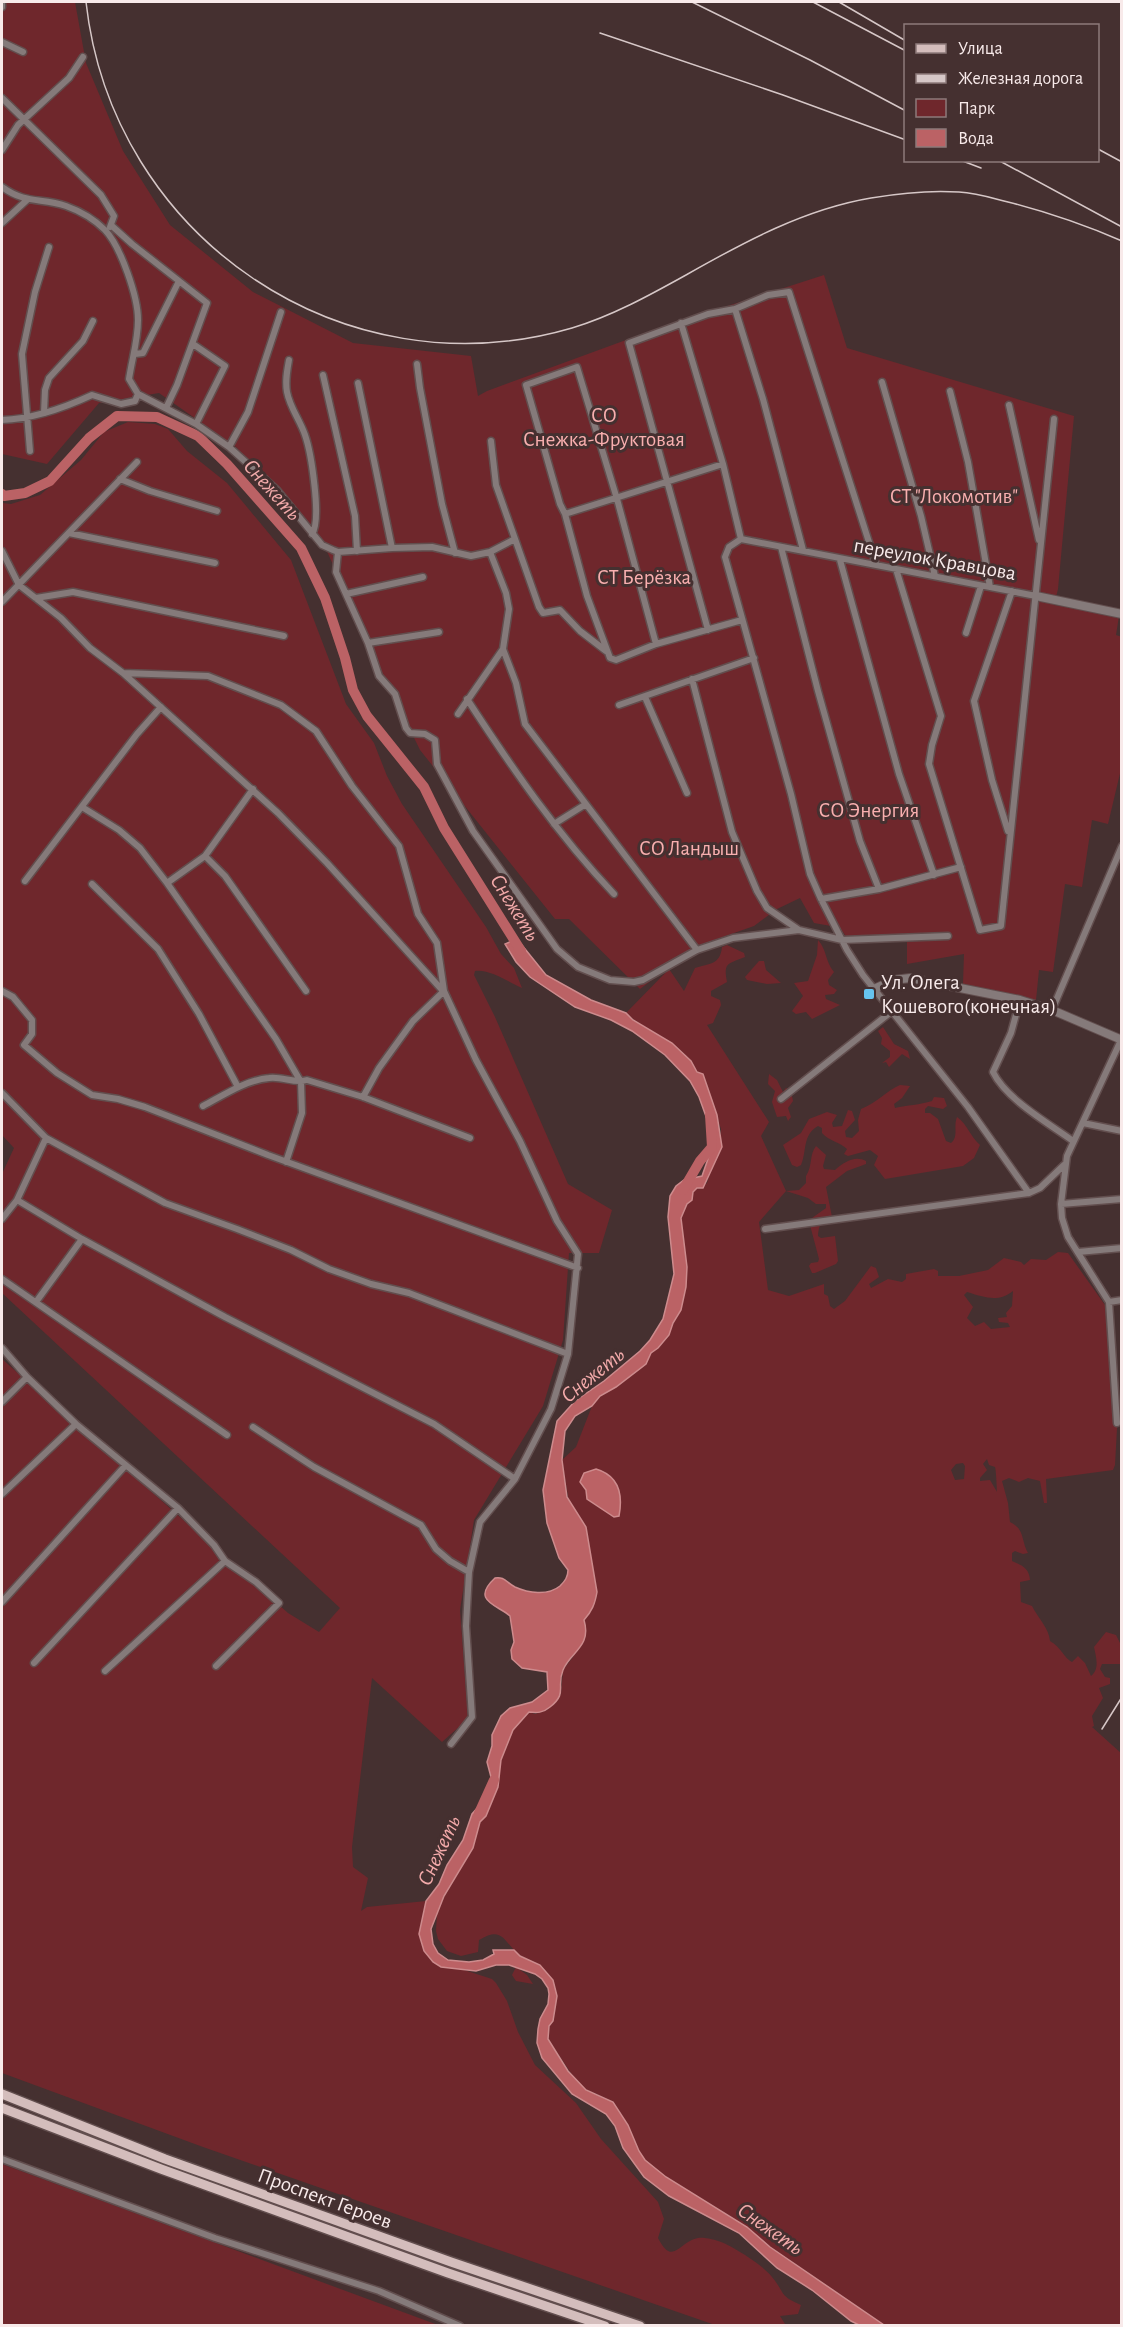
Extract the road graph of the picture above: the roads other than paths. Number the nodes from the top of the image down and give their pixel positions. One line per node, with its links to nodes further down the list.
1 (2, 2): 2 (street)
2 (2, 7)
3 (2, 42): 4 (street)
4 (23, 52)
5 (83, 57): 7 (street)
6 (2, 98): 7 (street)
7 (24, 120): 8 (street); 12 (street)
8 (2, 150)
9 (2, 187): 10 (street)
10 (27, 200): 11 (street); 13 (street)
11 (2, 223)
12 (112, 226): 13 (street); 15 (street)
13 (106, 231): 21 (street)
14 (49, 247): 32 (street)
15 (179, 280): 20 (street); 21 (street)
16 (735, 309): 19 (street); 53 (street); 61 (street)
17 (280, 312): 37 (street)
18 (93, 321): 31 (street)
19 (681, 323): 40 (street); 42 (street)
20 (193, 344): 30 (street); 35 (street)
21 (135, 354): 28 (street)
22 (289, 360): 47 (street)
23 (417, 364): 58 (street)
24 (323, 375): 55 (street)
25 (882, 382): 63 (street)
26 (358, 383): 52 (street)
27 (950, 391): 67 (street)
28 (138, 394): 30 (street); 31 (street)
29 (1009, 405): 51 (street)
30 (166, 408): 35 (street)
31 (44, 412): 32 (street)
32 (27, 417): 34 (street); 38 (street)
33 (1054, 419): 51 (street)
34 (2, 420)
35 (196, 424): 37 (street)
36 (491, 441): 48 (street)
37 (229, 447): 47 (street)
38 (30, 451)
39 (137, 462): 41 (street)
40 (723, 464): 42 (street); 49 (street)
41 (120, 479): 44 (street); 46 (street)
42 (669, 482): 43 (street); 75 (street)
43 (617, 499): 45 (street); 45 (street); 80 (street)
44 (217, 511)
45 (565, 514): 82 (street)
46 (69, 533): 60 (street); 65 (street)
47 (312, 534): 56 (street)
48 (515, 539): 57 (street); 82 (street)
49 (741, 539): 50 (street, переулок Кравцова); 74 (street)
50 (781, 547): 53 (street, переулок Кравцова); 104 (street)
51 (1040, 547): 70 (street)
52 (392, 548): 55 (street); 58 (street)
53 (802, 550): 59 (street, переулок Кравцова)
54 (2, 551): 65 (street)
55 (357, 551): 56 (street)
56 (338, 552): 69 (street)
57 (490, 552): 58 (street); 81 (street)
58 (455, 553)
59 (840, 560): 61 (street, переулок Кравцова); 100 (street)
60 (215, 563)
61 (876, 564): 62 (street, переулок Кравцова)
62 (897, 569): 63 (street, переулок Кравцова); 99 (street)
63 (935, 576): 66 (street, переулок Кравцова)
64 (423, 577): 69 (street)
65 (19, 585): 71 (street); 72 (street)
66 (981, 586): 67 (street, переулок Кравцова); 77 (street)
67 (990, 587): 68 (street, переулок Кравцова)
68 (1012, 591): 70 (street, переулок Кравцова); 96 (street)
69 (346, 594): 79 (street)
70 (1036, 596): 73 (street, переулок Кравцова); 96 (street)
71 (36, 598): 78 (street); 84 (street)
72 (2, 602)
73 (1122, 614)
74 (742, 620): 75 (street); 83 (street)
75 (708, 630): 80 (street)
76 (439, 632): 79 (street)
77 (966, 633)
78 (284, 636)
79 (368, 643): 110 (street)
80 (656, 644): 82 (street)
81 (503, 649): 87 (street); 93 (street)
82 (606, 652)
83 (754, 658): 85 (street); 106 (street)
84 (123, 673): 89 (street); 114 (street)
85 (692, 679): 86 (street); 107 (street)
86 (645, 696): 88 (street); 92 (street)
87 (467, 699): 90 (street); 95 (street)
88 (619, 705)
89 (161, 707): 91 (street); 94 (street)
90 (458, 714)
91 (253, 789): 98 (street); 114 (street)
92 (687, 794)
93 (586, 804): 95 (street); 110 (street)
94 (82, 807): 101 (street); 102 (street)
95 (554, 824): 105 (street)
96 (1010, 834): 99 (street)
97 (1122, 846): 116 (street)
98 (205, 856): 102 (street); 113 (street)
99 (961, 867): 100 (street)
100 (934, 875): 104 (street)
101 (25, 881)
102 (167, 883): 119 (street)
103 (92, 884): 120 (street)
104 (879, 889): 106 (street)
105 (614, 894)
106 (821, 898): 109 (street)
107 (800, 930): 109 (street); 110 (street)
108 (948, 936): 109 (street)
109 (842, 940): 111 (street)
110 (697, 950)
111 (874, 989): 115 (street); 117 (street)
112 (2, 991): 130 (street)
113 (306, 991)
114 (444, 991): 122 (street); 141 (street)
115 (1020, 1000): 116 (street); 129 (street)
116 (1052, 1010): 118 (street)
117 (891, 1012): 123 (street); 132 (street)
118 (1121, 1039): 125 (street)
119 (301, 1082): 120 (street); 122 (street); 130 (street)
120 (238, 1087): 124 (street)
121 (2, 1093): 127 (street)
122 (363, 1097): 128 (street)
123 (782, 1100)
124 (203, 1106)
125 (1083, 1123): 126 (street); 129 (street)
126 (1122, 1131)
127 (46, 1138): 134 (street); 147 (street)
128 (470, 1138)
129 (1073, 1141): 131 (street)
130 (286, 1162): 141 (street)
131 (1064, 1165): 132 (street); 135 (street)
132 (1029, 1192): 137 (street)
133 (1122, 1199): 135 (street)
134 (17, 1200): 136 (street); 138 (street)
135 (1061, 1203): 140 (street)
136 (2, 1219)
137 (765, 1229)
138 (82, 1239): 144 (street); 155 (street)
139 (1122, 1248): 140 (street)
140 (1078, 1252): 145 (street)
141 (578, 1268): 147 (street)
142 (2, 1279): 144 (street)
143 (1122, 1300): 145 (street)
144 (36, 1302): 153 (street)
145 (1109, 1302): 150 (street)
146 (2, 1347): 148 (street)
147 (568, 1354): 155 (street)
148 (27, 1377): 149 (street); 151 (street)
149 (2, 1402)
150 (1117, 1423)
151 (76, 1424): 154 (street); 156 (street)
152 (252, 1427): 159 (street)
153 (227, 1435)
154 (125, 1466): 157 (street); 160 (street)
155 (515, 1479): 159 (street)
156 (2, 1494)
157 (178, 1508): 158 (street); 161 (street)
158 (225, 1561): 162 (street); 163 (street)
159 (469, 1572): 164 (street)
160 (2, 1602)
161 (34, 1663)
162 (216, 1666)
163 (105, 1671)
164 (451, 1744)
165 (2, 2094): 170 (main road, Проспект Героев)
166 (2, 2108): 169 (main road, Проспект Героев)
167 (2, 2159): 168 (street)
168 (460, 2325)
169 (605, 2325)
170 (640, 2325)

